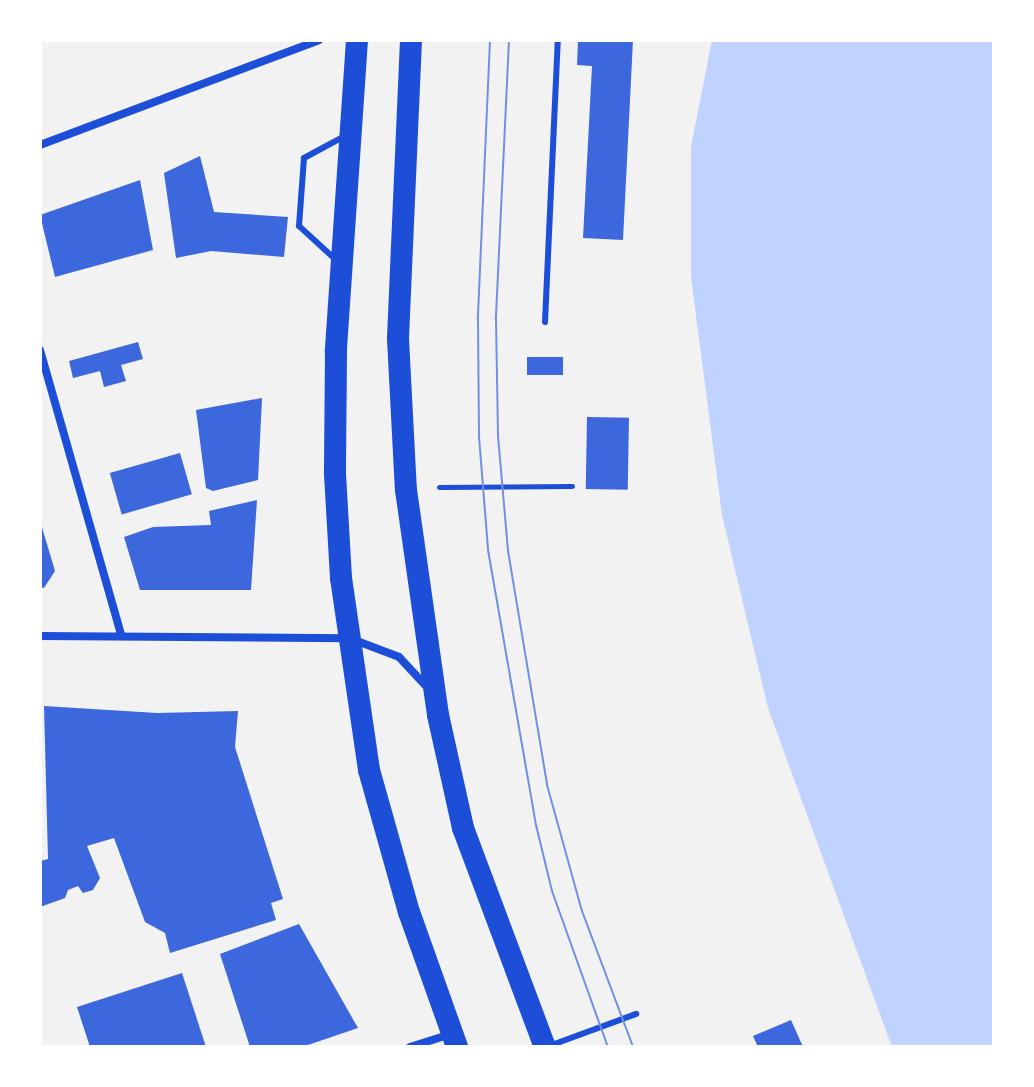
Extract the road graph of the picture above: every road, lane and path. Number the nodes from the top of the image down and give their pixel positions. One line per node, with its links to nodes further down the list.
1 (319, 40): 6 (street)
2 (357, 40): 5 (highway)
3 (411, 40): 15 (highway)
4 (558, 40): 8 (lane)
5 (350, 134): 7 (highway); 7 (lane)
6 (40, 145)
7 (341, 265): 14 (highway)
8 (545, 322)
9 (40, 350): 12 (street)
10 (572, 486): 11 (path)
11 (439, 487)
12 (121, 635): 13 (street); 14 (street)
13 (40, 636)
14 (349, 638): 15 (street); 17 (highway)
15 (438, 715): 19 (highway)
16 (636, 1014): 19 (lane)
17 (454, 1040): 18 (street)
18 (410, 1047)
19 (546, 1047)

